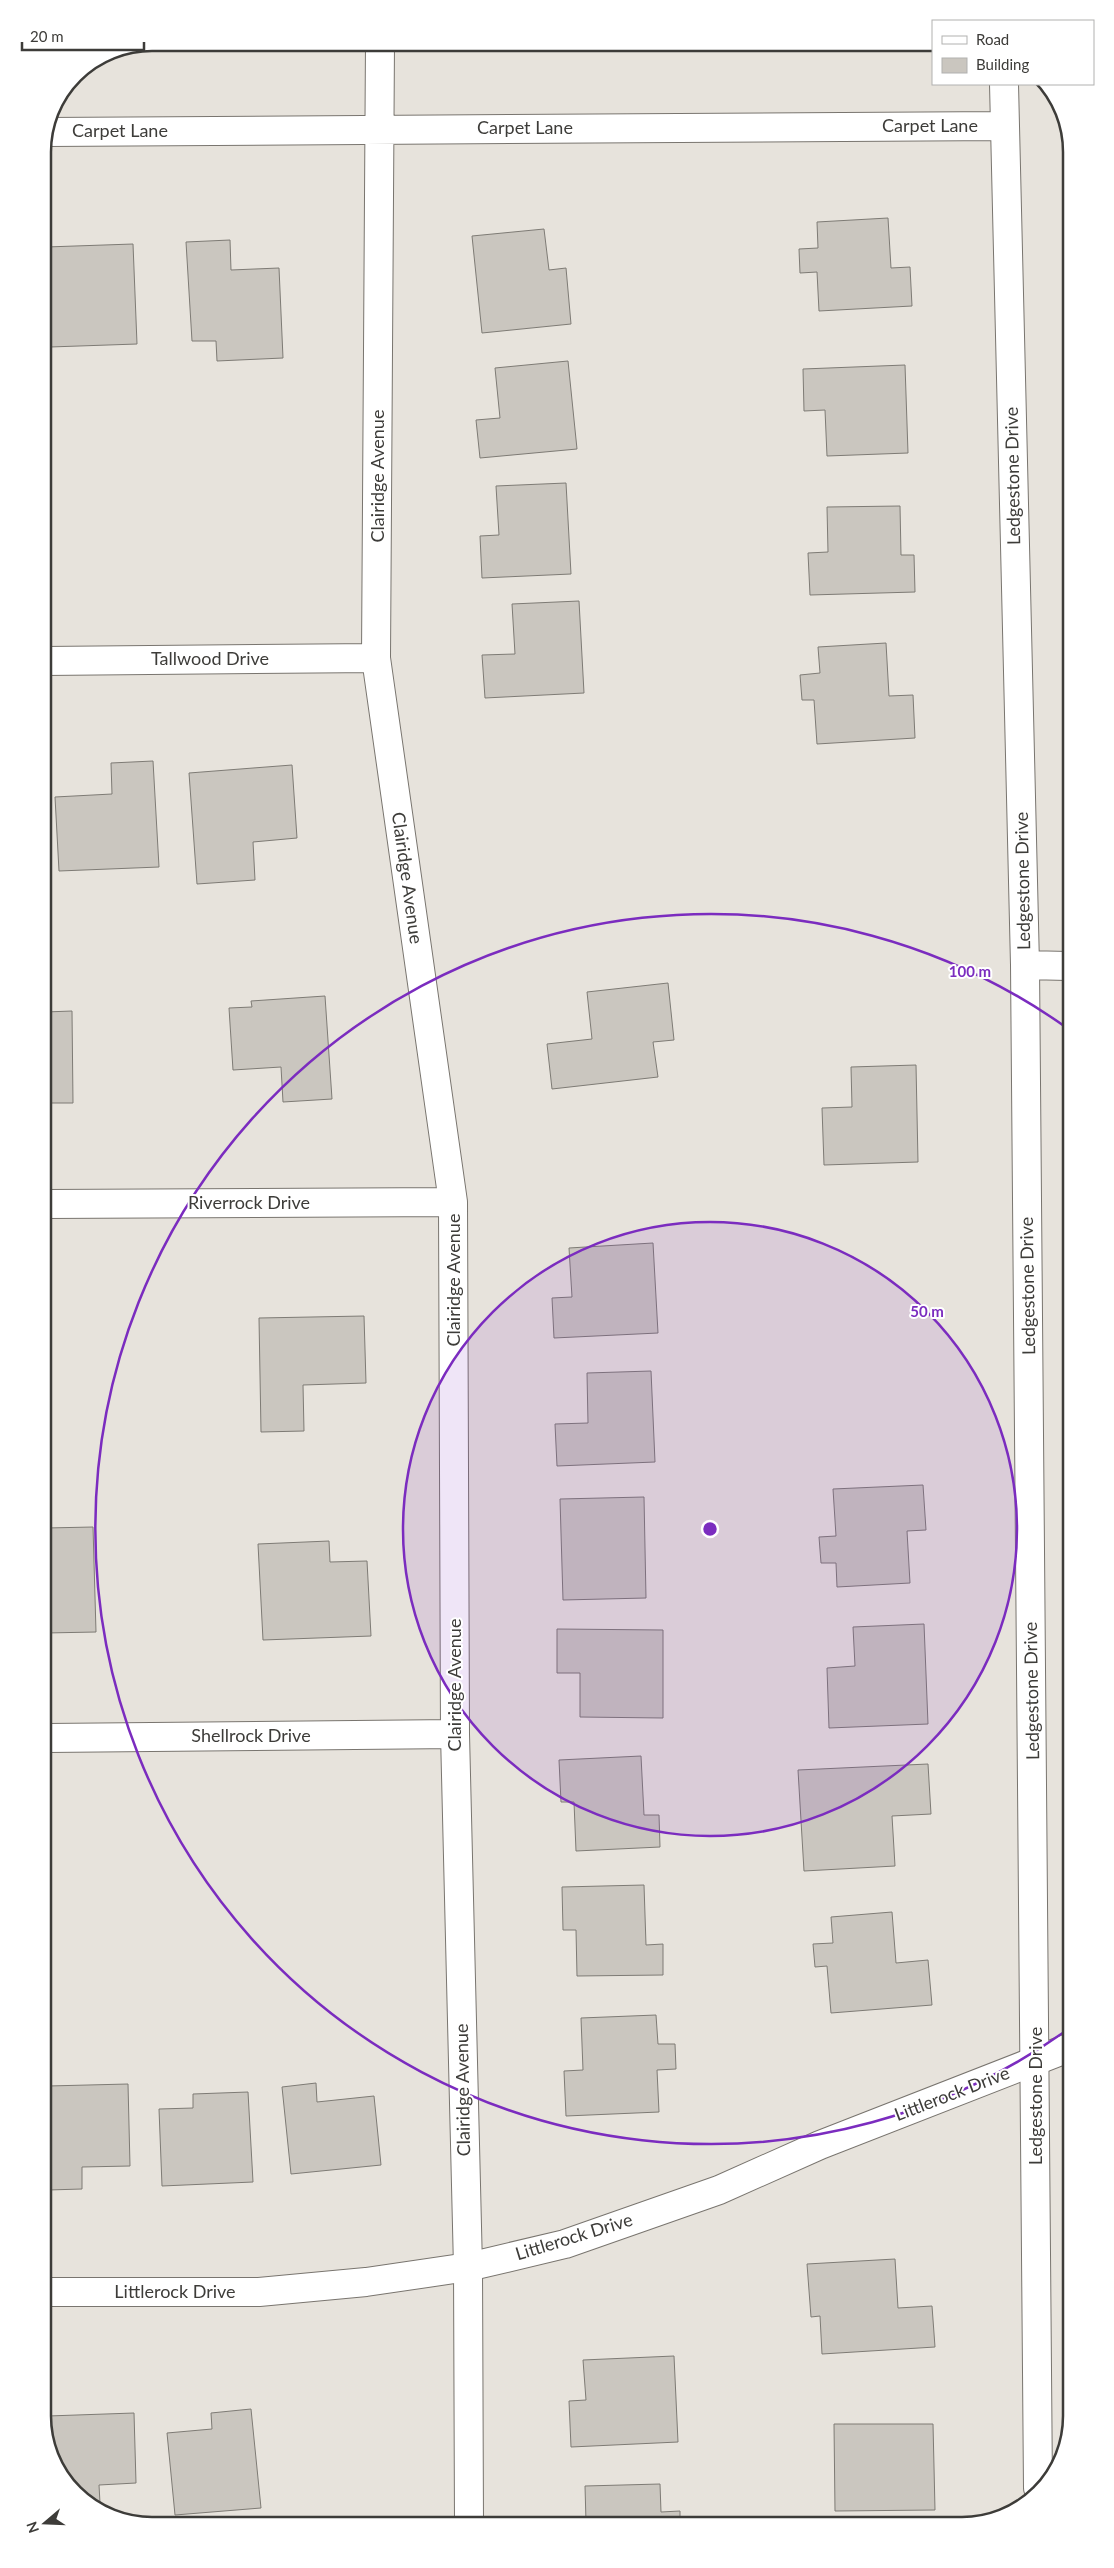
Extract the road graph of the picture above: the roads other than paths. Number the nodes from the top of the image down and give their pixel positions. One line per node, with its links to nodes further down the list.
1 (380, 51): 4 (street, Clairidge Avenue)
2 (1004, 85): 3 (street, Ledgestone Drive)
3 (1004, 126): 4 (street, Carpet Lane); 8 (street, Ledgestone Drive)
4 (381, 129): 5 (street, Carpet Lane); 6 (street, Clairidge Avenue)
5 (54, 132)
6 (376, 658): 7 (street, Tallwood Drive); 10 (street, Clairidge Avenue)
7 (51, 661)
8 (1026, 965): 9 (street); 15 (street, Ledgestone Drive)
9 (1063, 966)
10 (453, 1202): 11 (street, Riverrock Drive); 12 (street, Clairidge Avenue)
11 (51, 1204)
12 (455, 1734): 13 (street, Shellrock Drive); 16 (street, Clairidge Avenue)
13 (51, 1738)
14 (1063, 2051): 15 (street, Littlerock Drive)
15 (1035, 2062): 16 (street, Littlerock Drive); 18 (street, Ledgestone Drive)
16 (468, 2267): 17 (street, Littlerock Drive); 19 (street, Clairidge Avenue)
17 (51, 2292)
18 (1038, 2482)
19 (469, 2517)

